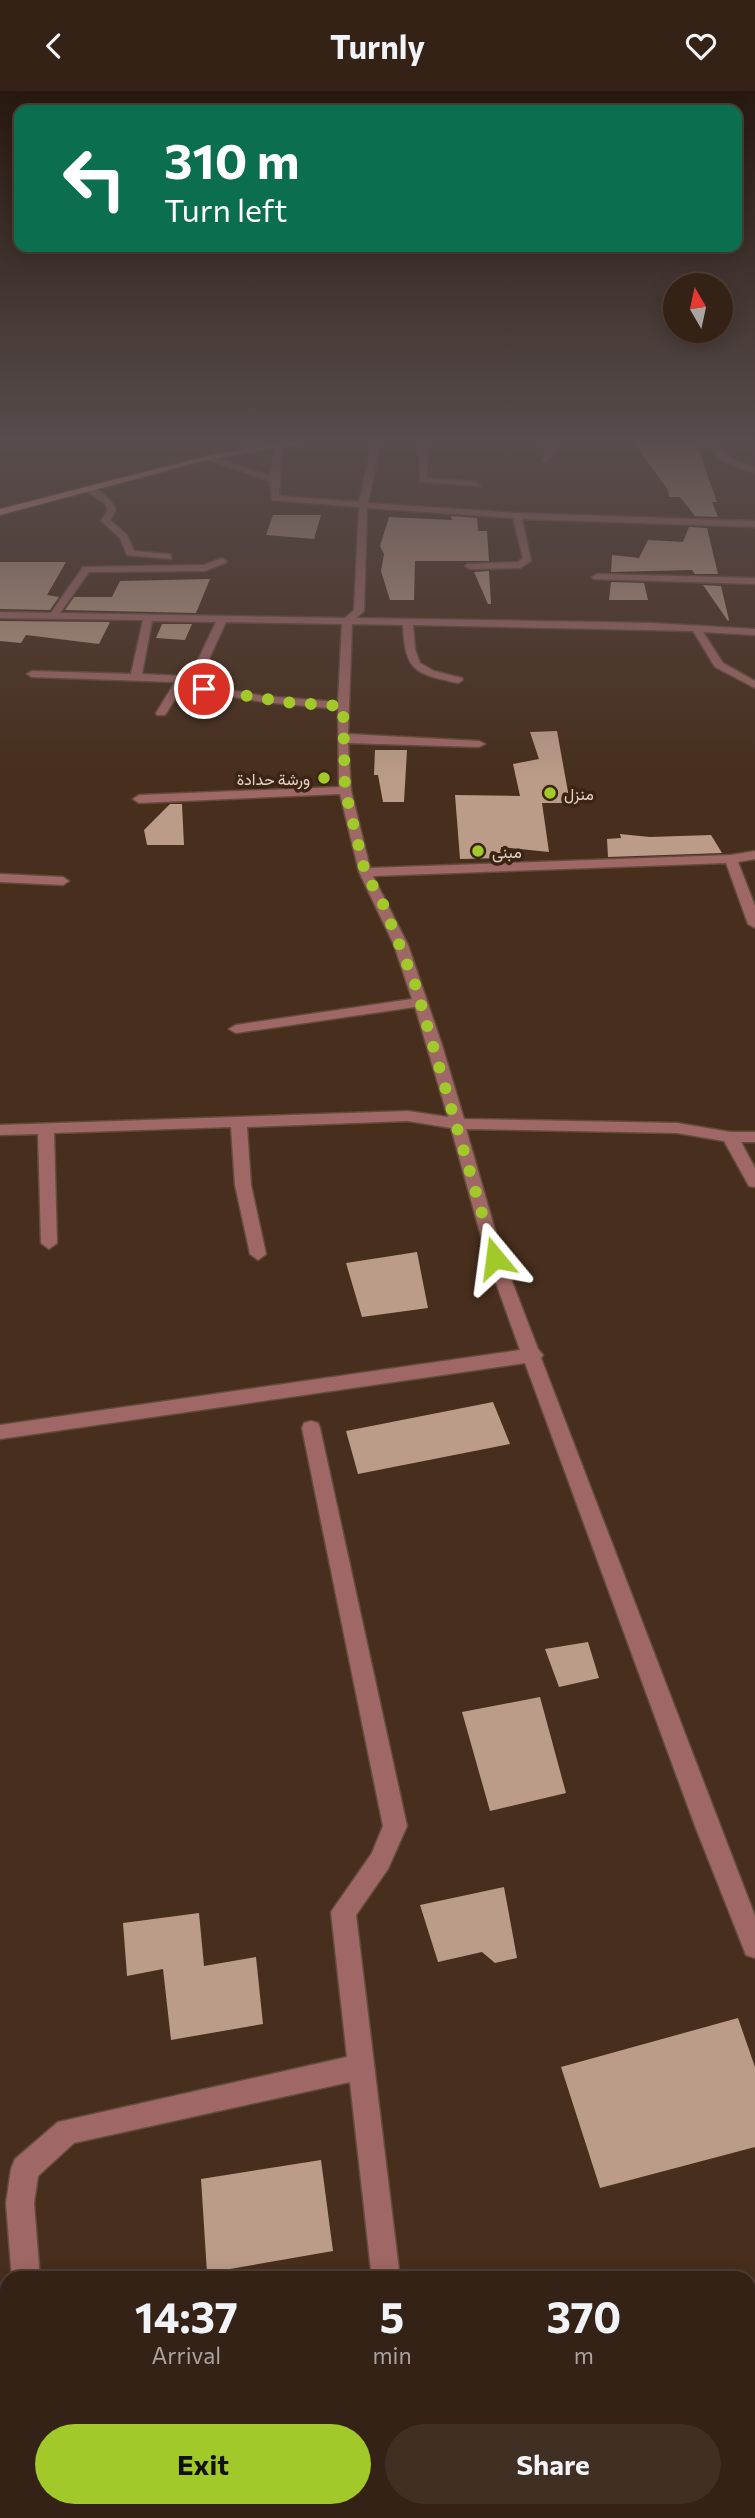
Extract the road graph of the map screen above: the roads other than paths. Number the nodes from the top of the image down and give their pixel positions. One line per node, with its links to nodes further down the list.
1 (130, 553): 8 (street)
2 (362, 553): 11 (street)
3 (527, 553): 4 (street)
4 (470, 566)
5 (597, 577): 6 (street)
6 (755, 580)
7 (0, 615): 8 (street)
8 (54, 615): 9 (street)
9 (148, 618): 10 (street); 16 (street)
10 (222, 619): 11 (street); 18 (street)
11 (347, 621): 12 (street); 20 (street)
12 (408, 622): 13 (street); 17 (street)
13 (696, 628): 14 (street); 19 (street)
14 (755, 632)
15 (32, 674): 16 (street)
16 (136, 677): 18 (street)
17 (458, 680)
18 (181, 682): 20 (street); 21 (street)
19 (755, 685)
20 (343, 706): 22 (street)
21 (161, 713)
22 (343, 739): 23 (street); 24 (street)
23 (479, 744)
24 (345, 790): 25 (street); 28 (street)
25 (139, 799)
26 (755, 855): 27 (street)
27 (731, 859): 28 (street); 31 (street)
28 (365, 872): 32 (street)
29 (0, 878): 30 (street)
30 (63, 881)
31 (755, 924)
32 (421, 1002): 33 (street); 35 (street)
33 (236, 1030)
34 (239, 1124): 35 (street); 37 (street); 42 (street)
35 (458, 1124): 38 (street); 43 (street)
36 (0, 1130): 37 (street)
37 (46, 1130): 41 (street)
38 (730, 1137): 39 (street); 40 (street)
39 (755, 1137)
40 (755, 1182)
41 (49, 1243)
42 (258, 1254)
43 (534, 1356): 45 (street); 46 (street)
44 (311, 1428): 47 (street)
45 (0, 1432)
46 (755, 1946)
47 (360, 2067): 48 (street); 49 (street)
48 (25, 2271)
49 (385, 2271)

